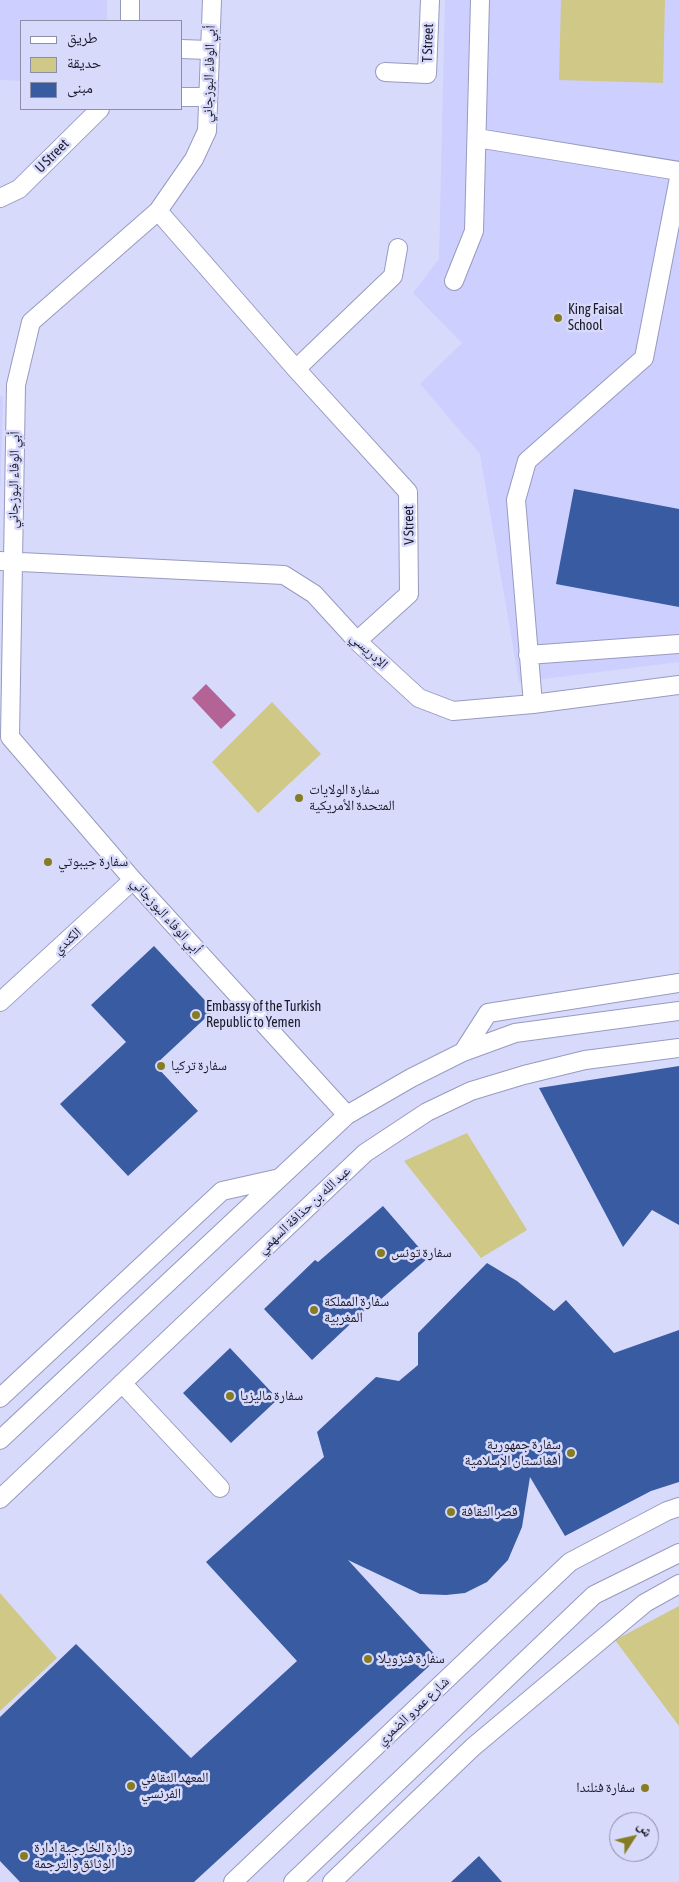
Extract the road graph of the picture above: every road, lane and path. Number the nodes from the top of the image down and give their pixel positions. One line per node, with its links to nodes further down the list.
1 (130, 0): 5 (street)
2 (212, 0): 7 (street, أبي الوفاء البوزجاني)
3 (430, 0): 8 (street, T Street)
4 (480, 0): 12 (street)
5 (130, 20)
6 (182, 49): 7 (street)
7 (209, 50): 10 (street, أبي الوفاء البوزجاني)
8 (385, 72)
9 (182, 97): 10 (street)
10 (207, 97): 16 (street, أبي الوفاء البوزجاني)
11 (99, 110): 15 (street, U Street)
12 (477, 138): 13 (street); 18 (street)
13 (679, 172)
14 (679, 178): 24 (street)
15 (0, 198)
16 (158, 211): 19 (street, V Street); 20 (street, أبي الوفاء البوزجاني)
17 (398, 248): 19 (street)
18 (454, 281)
19 (296, 368): 22 (street, V Street)
20 (8, 384): 21 (street, أبي الوفاء البوزجاني)
21 (6, 561): 22 (street, الإدريسي); 27 (street, أبي الوفاء البوزجاني)
22 (357, 642): 26 (street, الإدريسي)
23 (679, 644): 24 (street)
24 (528, 655): 26 (street)
25 (679, 685): 26 (street, الإدريسي)
26 (533, 704)
27 (134, 880): 29 (street, الكندي); 33 (street, أبي الوفاء البوزجاني)
28 (679, 983): 32 (street)
29 (0, 1002)
30 (679, 1011): 32 (street)
31 (679, 1048): 35 (street, عبد الله بن حذافة السهمي)
32 (463, 1052): 33 (street)
33 (347, 1116): 34 (street)
34 (281, 1178): 36 (street); 37 (street)
35 (122, 1383): 38 (street); 39 (street, عبد الله بن حذافة السهمي)
36 (0, 1398)
37 (0, 1440)
38 (220, 1488)
39 (0, 1499)
40 (679, 1507): 43 (street, شارع عمرو الضمري)
41 (679, 1553): 44 (street)
42 (679, 1584): 45 (street)
43 (233, 1882)
44 (293, 1882)
45 (332, 1882)

